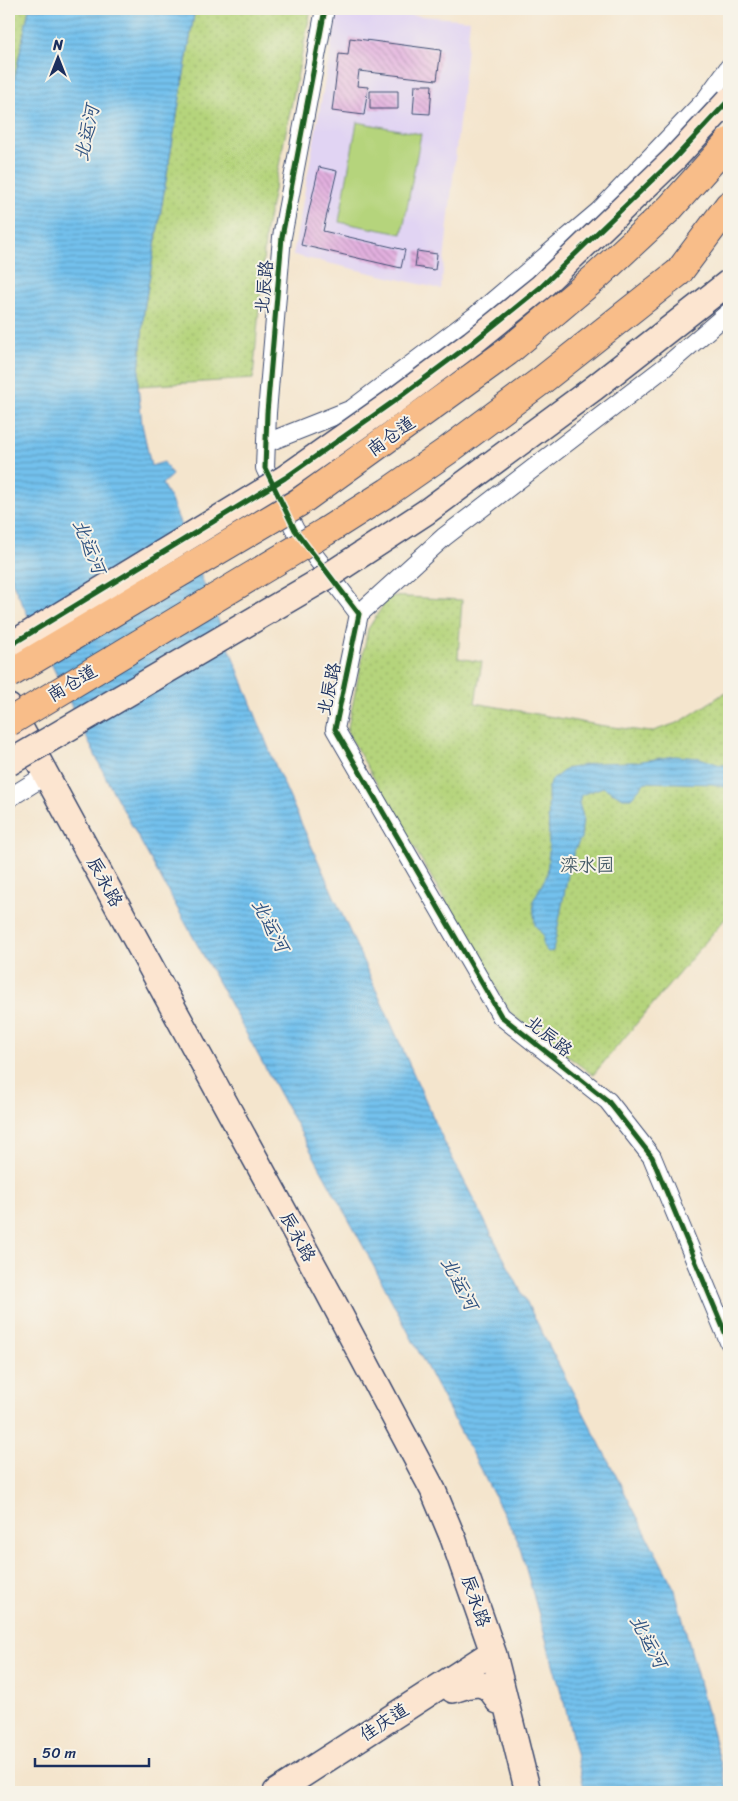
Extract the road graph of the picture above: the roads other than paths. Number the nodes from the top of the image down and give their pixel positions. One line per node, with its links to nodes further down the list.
1 (325, 9): 10 (street, 北辰路)
2 (729, 67): 10 (street)
3 (729, 100): 12 (street, bridge)
4 (729, 142): 13 (highway, 南仓道, bridge)
5 (729, 205): 7 (highway)
6 (729, 233): 7 (highway)
7 (679, 272): 16 (highway, 南仓道, bridge)
8 (729, 282): 17 (street, bridge)
9 (729, 312): 11 (street)
10 (266, 443): 11 (street, 北辰路)
11 (359, 614): 20 (street, 北辰路)
12 (9, 646)
13 (9, 674)
14 (9, 707): 18 (street, 辰永路)
15 (9, 716): 18 (street, 辰永路)
16 (9, 722)
17 (9, 763)
18 (44, 776): 19 (street); 21 (street, 辰永路)
19 (9, 798)
20 (729, 1342)
21 (489, 1665): 22 (street, 佳庆道); 23 (street, 辰永路)
22 (448, 1687): 23 (street); 24 (street, 佳庆道); 25 (street, 佳庆道)
23 (502, 1700): 26 (street, 辰永路); 27 (street, 辰永路)
24 (276, 1792)
25 (294, 1792)
26 (520, 1792)
27 (528, 1792)

